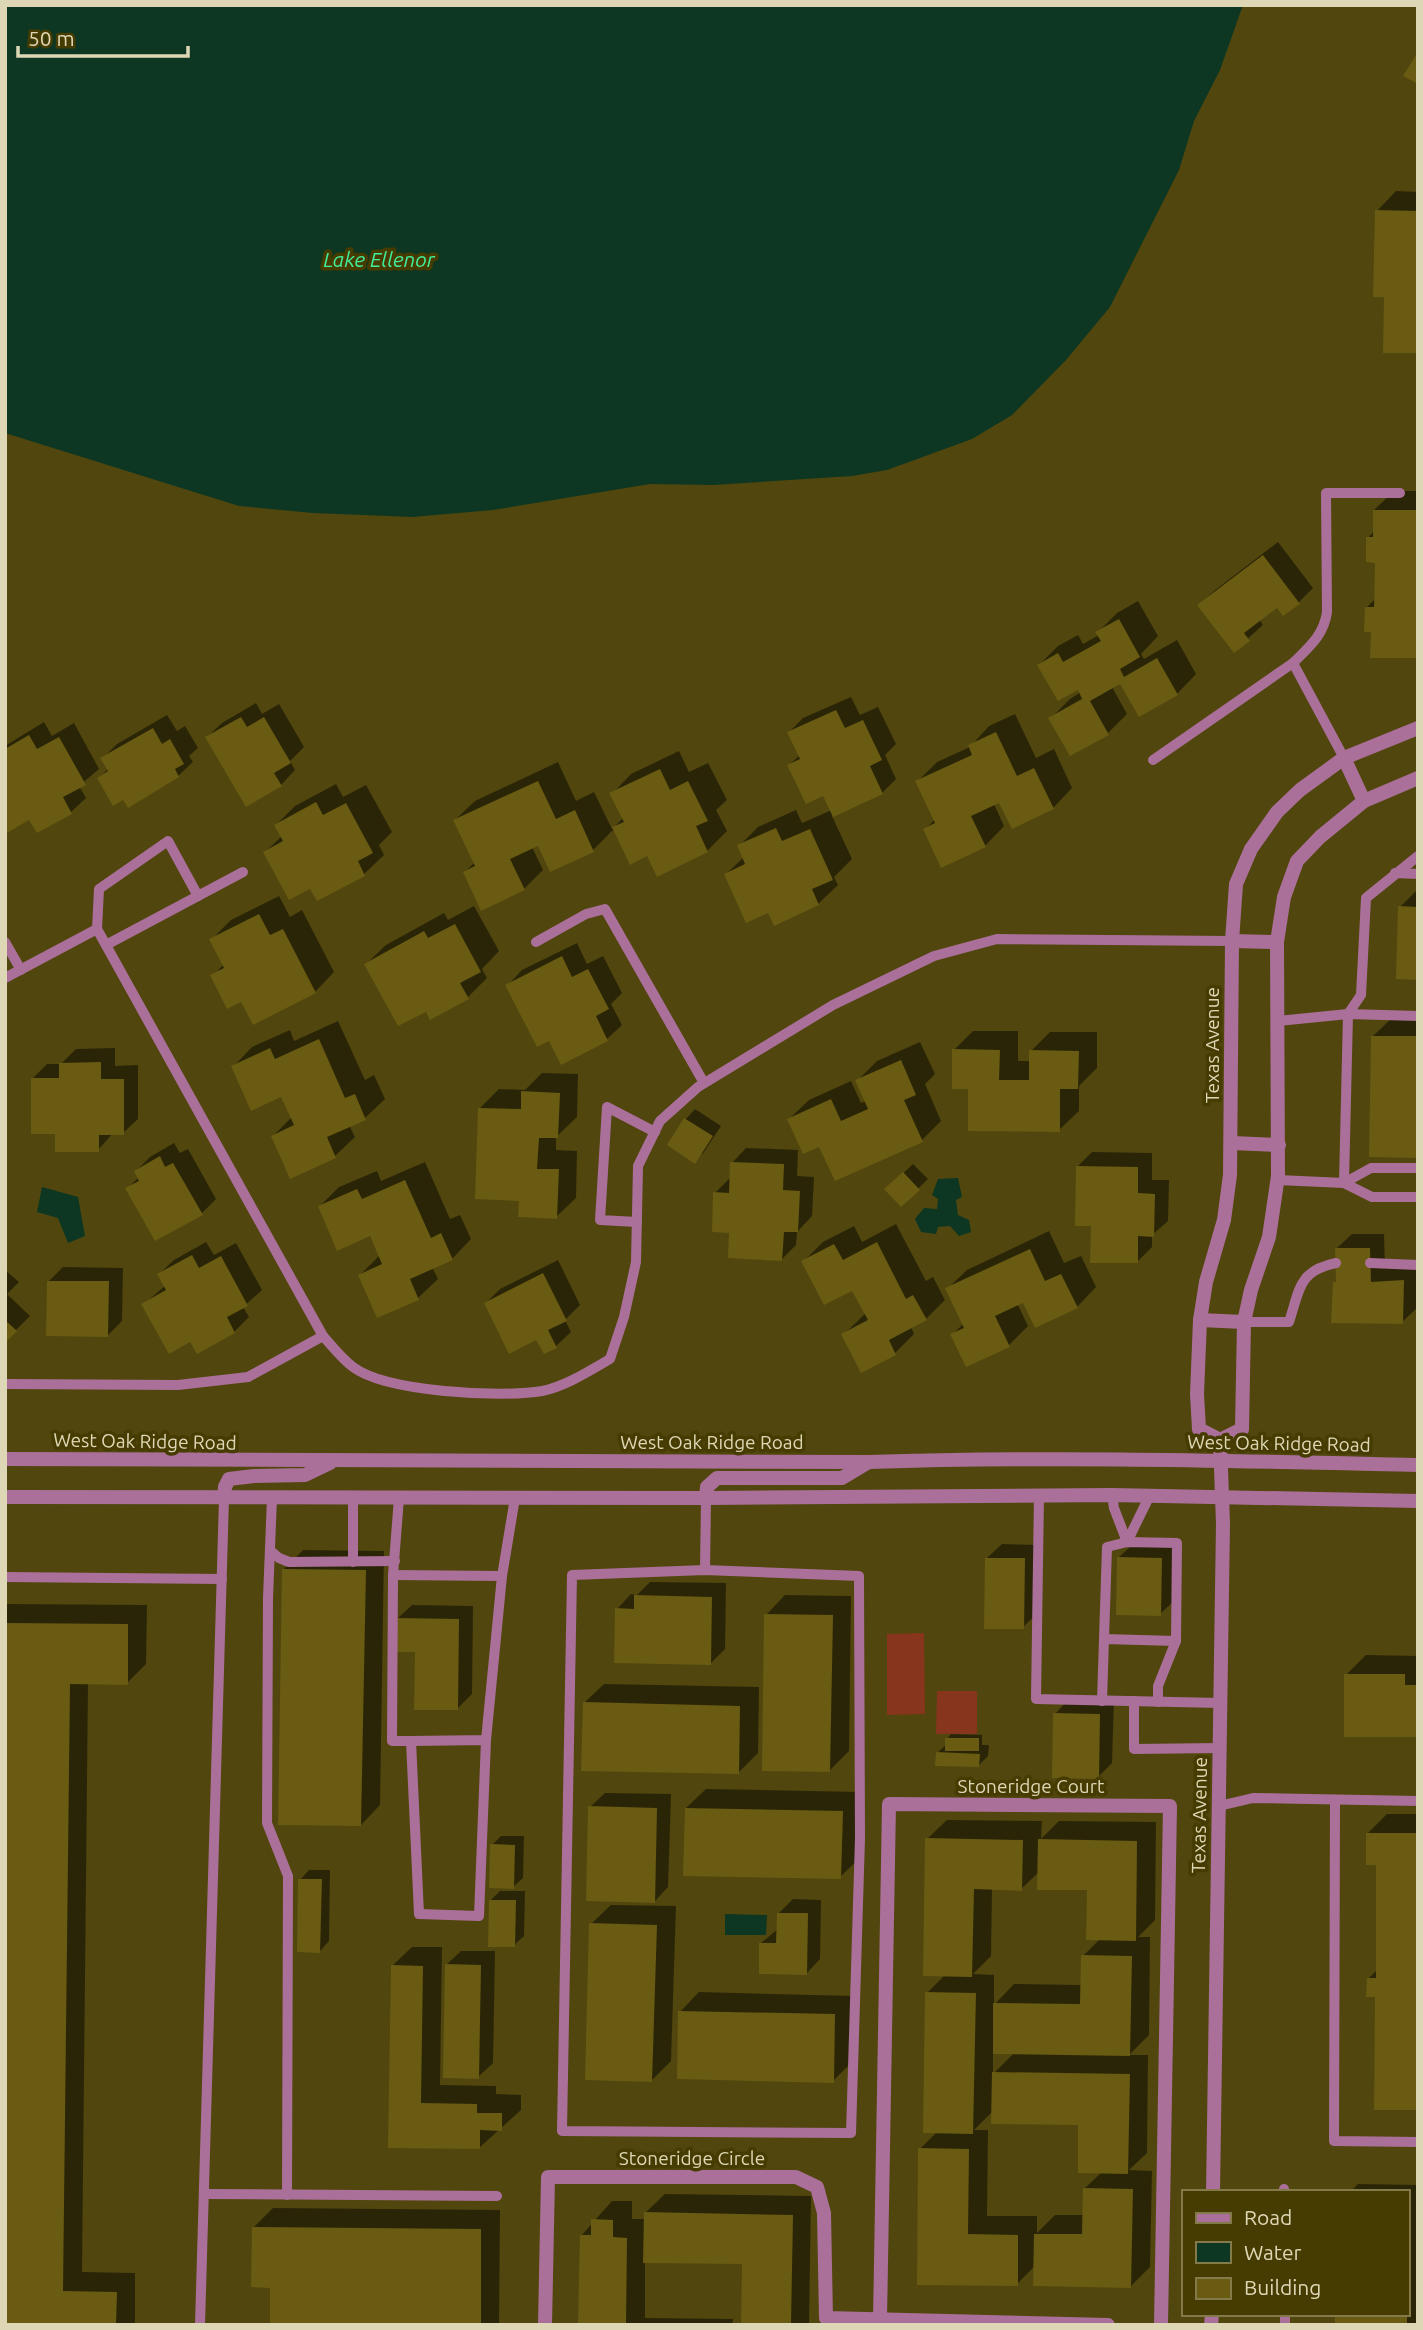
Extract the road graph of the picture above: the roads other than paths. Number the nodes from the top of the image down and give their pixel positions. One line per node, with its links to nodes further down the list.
1 (1400, 493): 2 (lane)
2 (1293, 663): 4 (lane); 5 (lane)
3 (1418, 728): 4 (street, Texas Avenue)
4 (1344, 758): 7 (street); 14 (street, Texas Avenue)
5 (1153, 760)
6 (1418, 778): 7 (street)
7 (1364, 801): 17 (street)
8 (1418, 856): 10 (lane)
9 (243, 872): 12 (lane)
10 (1395, 873): 11 (lane); 21 (lane)
11 (1418, 874)
12 (198, 896): 13 (lane); 18 (lane)
13 (97, 929): 18 (lane); 19 (lane)
14 (1232, 941): 17 (street); 24 (lane); 26 (street, Texas Avenue)
15 (5, 942): 19 (lane)
16 (536, 942): 24 (lane)
17 (1278, 942): 23 (street)
18 (106, 945): 38 (lane)
19 (21, 970): 20 (lane)
20 (5, 978)
21 (1348, 1014): 22 (lane); 23 (lane); 30 (lane)
22 (1418, 1016)
23 (1278, 1021): 27 (street)
24 (704, 1083): 25 (lane)
25 (654, 1132): 32 (lane); 32 (lane)
26 (1231, 1143): 27 (street); 36 (street, Texas Avenue)
27 (1279, 1145): 29 (street)
28 (1418, 1168): 30 (lane)
29 (1278, 1180): 30 (lane); 37 (street)
30 (1344, 1183): 31 (lane)
31 (1418, 1197)
32 (637, 1222): 38 (lane)
33 (1336, 1263): 37 (lane)
34 (1370, 1263): 35 (lane)
35 (1418, 1265)
36 (1200, 1320): 37 (street); 40 (street, Texas Avenue)
37 (1244, 1322): 40 (street)
38 (323, 1336): 39 (lane)
39 (5, 1384)
40 (1220, 1440): 44 (street, Texas Avenue)
41 (5, 1459): 42 (street, West Oak Ridge Road)
42 (334, 1461): 43 (street, West Oak Ridge Road); 50 (street)
43 (869, 1462): 44 (street, West Oak Ridge Road); 55 (street)
44 (1222, 1462): 45 (street, West Oak Ridge Road); 56 (street, Texas Avenue)
45 (1418, 1465)
46 (1039, 1495): 47 (street); 55 (street); 69 (lane)
47 (1112, 1495): 48 (street); 58 (lane)
48 (1150, 1495): 56 (street); 58 (lane)
49 (5, 1497): 50 (street)
50 (224, 1498): 51 (street); 66 (lane)
51 (272, 1498): 52 (street); 59 (lane)
52 (353, 1498): 53 (street); 61 (lane)
53 (398, 1498): 54 (street); 60 (lane)
54 (515, 1498): 55 (street); 64 (lane)
55 (706, 1498): 62 (lane)
56 (1222, 1498): 57 (street); 72 (street, Texas Avenue)
57 (1418, 1501)
58 (1127, 1542): 67 (lane); 68 (lane)
59 (272, 1552): 61 (lane); 82 (lane)
60 (395, 1561): 61 (lane); 63 (lane)
61 (353, 1562)
62 (705, 1570): 62 (lane)
63 (393, 1575): 64 (lane); 74 (lane)
64 (502, 1576): 73 (lane)
65 (5, 1577): 66 (lane)
66 (222, 1579): 81 (lane)
67 (1104, 1639): 68 (lane); 69 (lane)
68 (1176, 1641): 71 (lane)
69 (1102, 1701): 70 (lane)
70 (1134, 1701): 71 (lane); 75 (lane)
71 (1158, 1702): 72 (lane)
72 (1220, 1703): 75 (street, Texas Avenue)
73 (486, 1740): 74 (lane); 74 (lane)
74 (411, 1741)
75 (1220, 1748): 78 (street, Texas Avenue)
76 (1335, 1800): 77 (lane); 78 (lane); 79 (lane)
77 (1418, 1801)
78 (1219, 1806): 80 (street, Texas Avenue)
79 (1418, 2142)
80 (1213, 2190)
81 (204, 2194): 82 (lane); 86 (lane)
82 (287, 2195): 83 (lane)
83 (497, 2196)
84 (880, 2320): 85 (street); 88 (street); 89 (street, Stoneridge Court)
85 (852, 2322): 87 (street, Stoneridge Circle)
86 (200, 2325)
87 (545, 2325)
88 (1108, 2325)
89 (1161, 2325)

